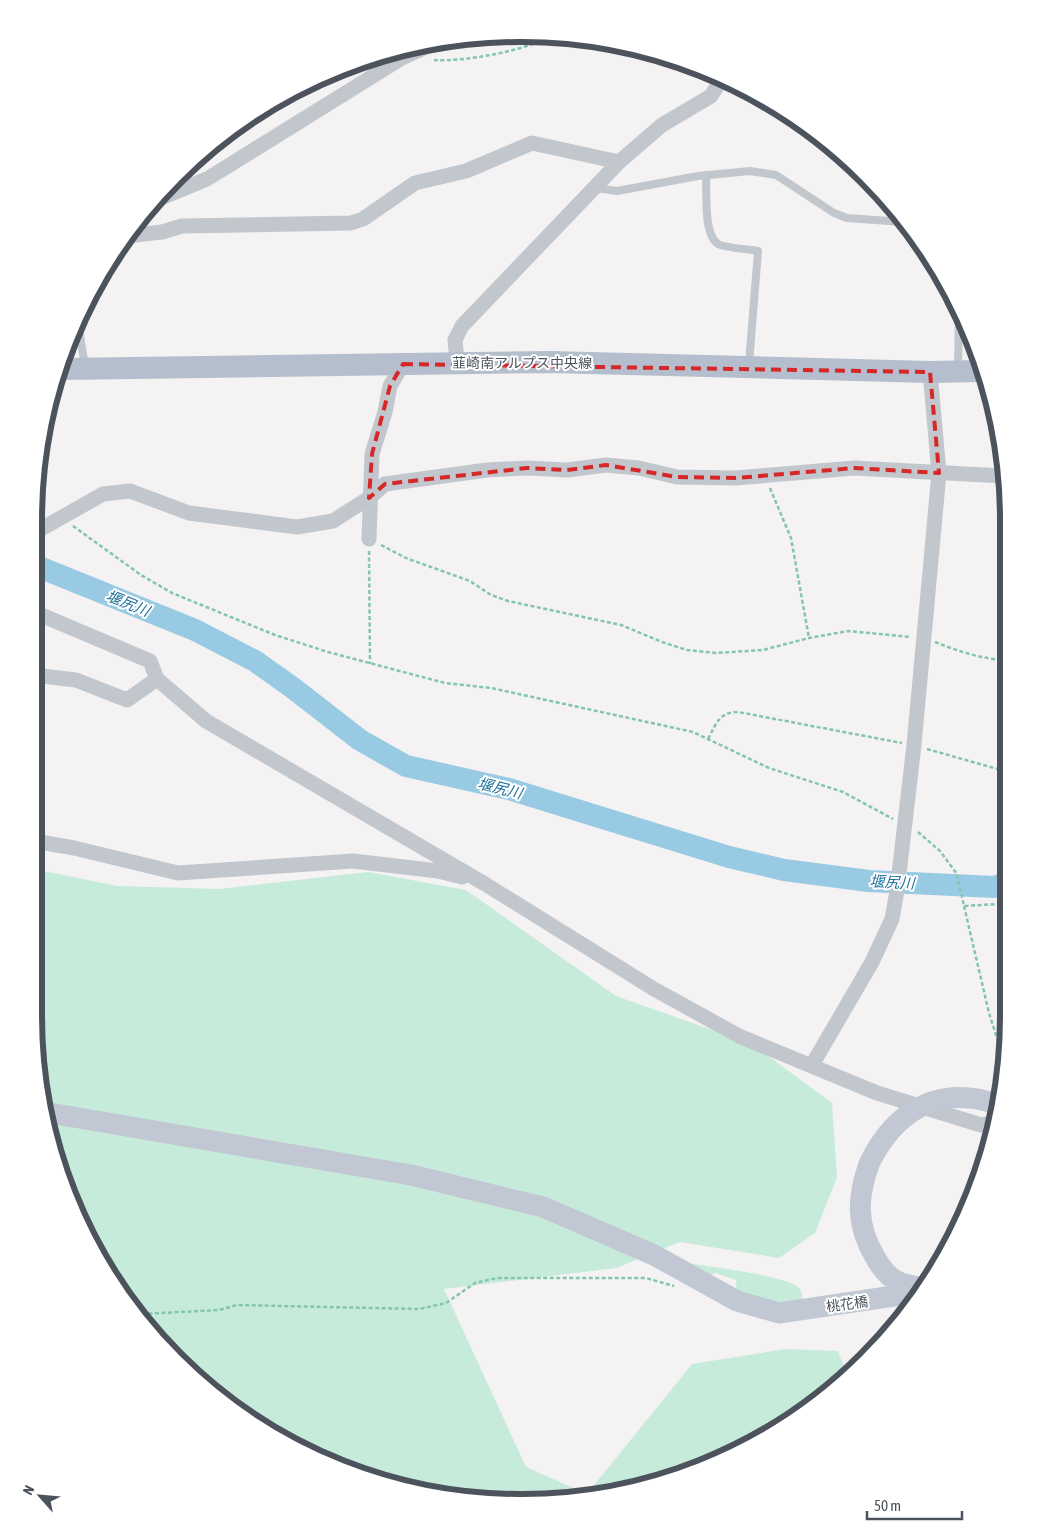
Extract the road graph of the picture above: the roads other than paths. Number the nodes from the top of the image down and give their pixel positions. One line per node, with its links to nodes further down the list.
1 (406, 57): 6 (street)
2 (718, 85): 3 (street)
3 (619, 162): 5 (street); 8 (street)
4 (706, 175): 5 (lane); 7 (lane); 13 (lane)
5 (594, 187): 11 (street)
6 (174, 193)
7 (894, 221)
8 (138, 235)
9 (959, 328): 16 (lane)
10 (80, 336): 14 (lane)
11 (457, 362): 12 (main road, 韮崎南アルプス中央線); 13 (main road, 韮崎南アルプス中央線)
12 (403, 364): 14 (main road, 韮崎南アルプス中央線); 21 (street)
13 (748, 366): 18 (main road, 韮崎南アルプス中央線)
14 (85, 368): 15 (main road, 韮崎南アルプス中央線)
15 (67, 369)
16 (958, 371): 17 (main road, 韮崎南アルプス中央線); 18 (main road, 韮崎南アルプス中央線)
17 (975, 371)
18 (930, 372): 19 (street)
19 (939, 473): 20 (street); 21 (street); 29 (street)
20 (997, 476)
21 (369, 498): 22 (street); 23 (street)
22 (42, 528)
23 (369, 539)
24 (42, 615): 26 (street)
25 (42, 676): 26 (street)
26 (157, 679): 28 (street)
27 (42, 842): 28 (street)
28 (485, 884): 29 (street)
29 (812, 1065): 32 (street)
30 (991, 1102): 33 (street, bridge)
31 (53, 1114): 34 (street, 桃花橋)
32 (986, 1124)
33 (915, 1286)
34 (910, 1294)

